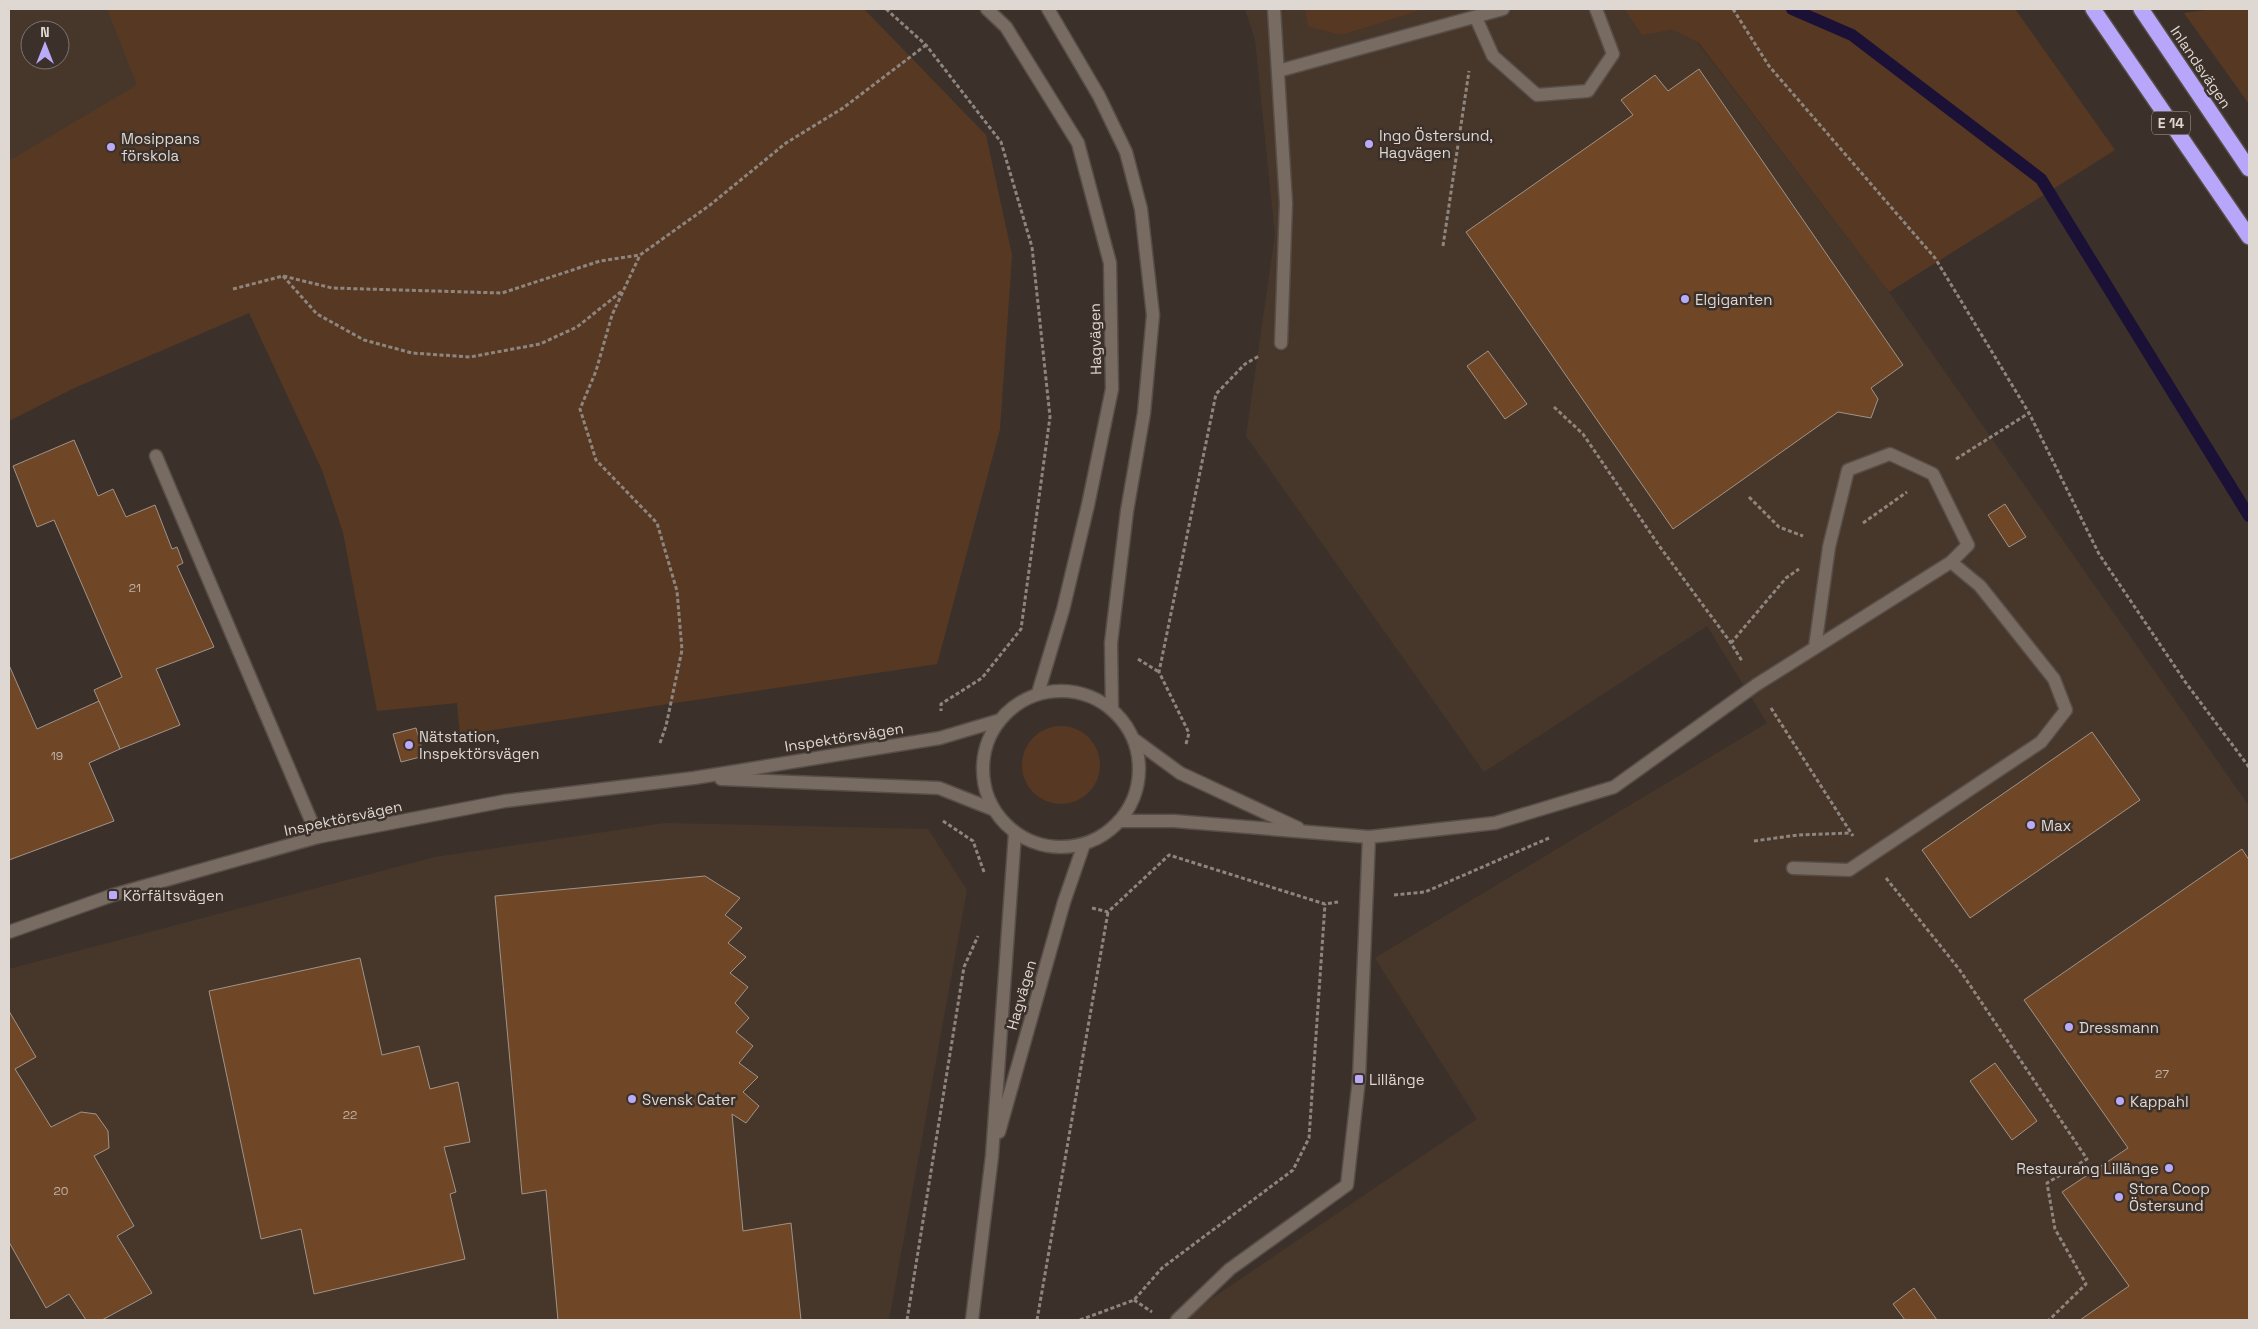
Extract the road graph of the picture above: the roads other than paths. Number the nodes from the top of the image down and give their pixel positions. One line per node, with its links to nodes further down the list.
1 (987, 9): 16 (street, Hagvägen)
2 (1048, 9): 17 (street)
3 (1274, 9): 9 (street)
4 (1503, 9): 8 (street)
5 (1596, 9): 8 (street)
6 (2093, 9): 11 (highway, E 14)
7 (2141, 9): 10 (highway, Inlandsvägen / E 14)
8 (1476, 18): 9 (street)
9 (1278, 72): 12 (street)
10 (2249, 169)
11 (2249, 237)
12 (1281, 343)
13 (156, 456): 25 (street)
14 (1951, 562): 15 (street); 15 (street); 28 (street)
15 (1815, 647): 26 (street)
16 (1038, 692): 17 (street); 18 (street)
17 (1112, 708): 19 (street)
18 (997, 721): 20 (street, Inspektörsvägen); 21 (street)
19 (1135, 740): 22 (street); 23 (street)
20 (694, 778): 21 (street, Inspektörsvägen); 25 (street, Inspektörsvägen)
21 (992, 809): 24 (street)
22 (1119, 821): 23 (street); 27 (street)
23 (1307, 832): 26 (street)
24 (1015, 833): 27 (street); 30 (street, Hagvägen)
25 (318, 837): 29 (street, Inspektörsvägen)
26 (1369, 837): 32 (street)
27 (1084, 844): 30 (street, Hagvägen)
28 (1793, 868)
29 (9, 932)
30 (992, 1156): 31 (street, Hagvägen)
31 (972, 1320)
32 (1177, 1320)

